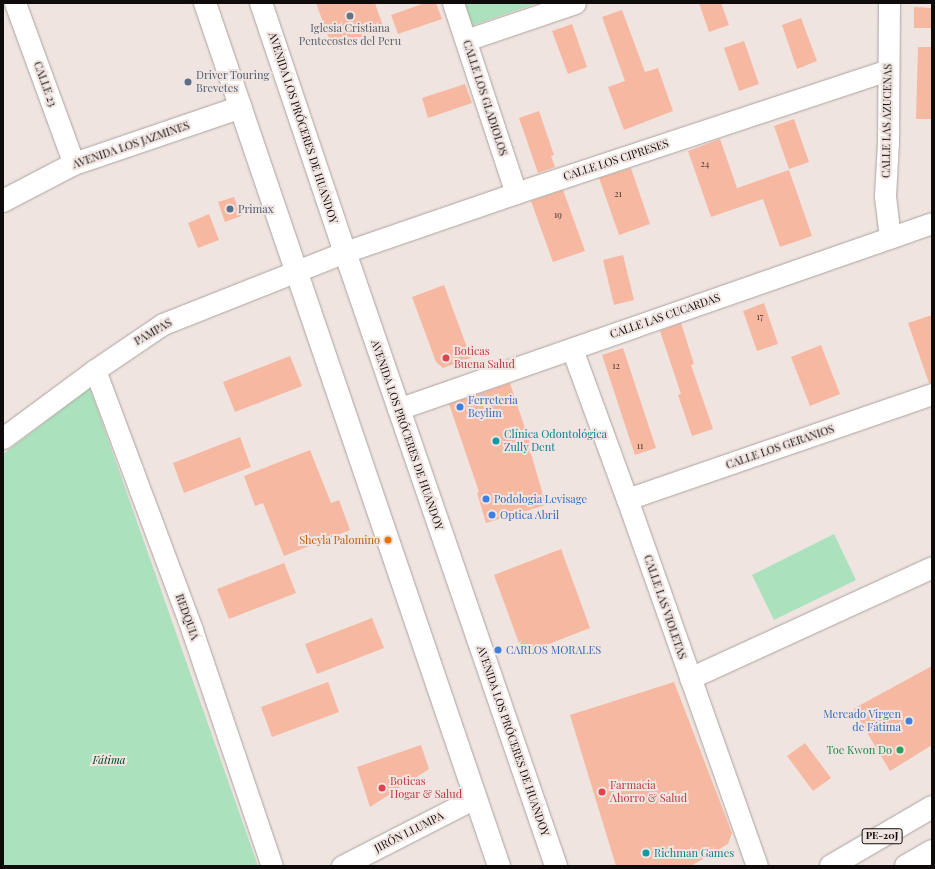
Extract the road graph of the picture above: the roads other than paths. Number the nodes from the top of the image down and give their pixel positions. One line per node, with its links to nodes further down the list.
1 (15, 3): 10 (street, CALLE 23)
2 (205, 3): 9 (main road)
3 (261, 3): 15 (main road, AVENIDA LOS PRÓCERES DE HUANDOY)
4 (453, 3): 7 (street, CALLE LOS GLADIOLOS)
5 (575, 3): 7 (street)
6 (889, 3): 8 (street, CALLE LAS AZUCENAS)
7 (466, 40): 11 (street, CALLE LOS GLADIOLOS)
8 (888, 70): 11 (street, CALLE LOS CIPRESES); 14 (street, CALLE LAS AZUCENAS)
9 (241, 107): 10 (main road, AVENIDA LOS JAZMINES); 16 (main road)
10 (74, 164): 12 (main road, AVENIDA LOS JAZMINES)
11 (516, 193): 15 (street, CALLE LOS CIPRESES)
12 (3, 201)
13 (932, 223): 14 (street, CALLE LAS CUCARDAS)
14 (890, 238): 17 (street, CALLE LAS CUCARDAS)
15 (345, 252): 16 (street, PAMPAS); 20 (main road, AVENIDA LOS PRÓCERES DE HUANDOY)
16 (296, 273): 18 (street, PAMPAS); 25 (main road)
17 (572, 349): 20 (street, CALLE LAS CUCARDAS); 22 (street, CALLE LAS VIOLETAS)
18 (94, 370): 21 (street, PAMPAS); 28 (street, REDQUIA)
19 (932, 394): 22 (street, CALLE LOS GERANIOS)
20 (398, 409): 31 (main road, AVENIDA LOS PRÓCERES DE HUANDOY)
21 (3, 438)
22 (627, 499): 24 (street, CALLE LAS VIOLETAS)
23 (932, 567): 24 (street)
24 (690, 678): 32 (street, CALLE LAS VIOLETAS)
25 (475, 798): 29 (street, JIRÓN LLUMPA); 30 (main road)
26 (932, 807): 33 (main road, PE-20J)
27 (932, 851): 34 (main road)
28 (272, 866)
29 (342, 866)
30 (499, 866)
31 (556, 866)
32 (757, 866)
33 (831, 866)
34 (906, 866)

